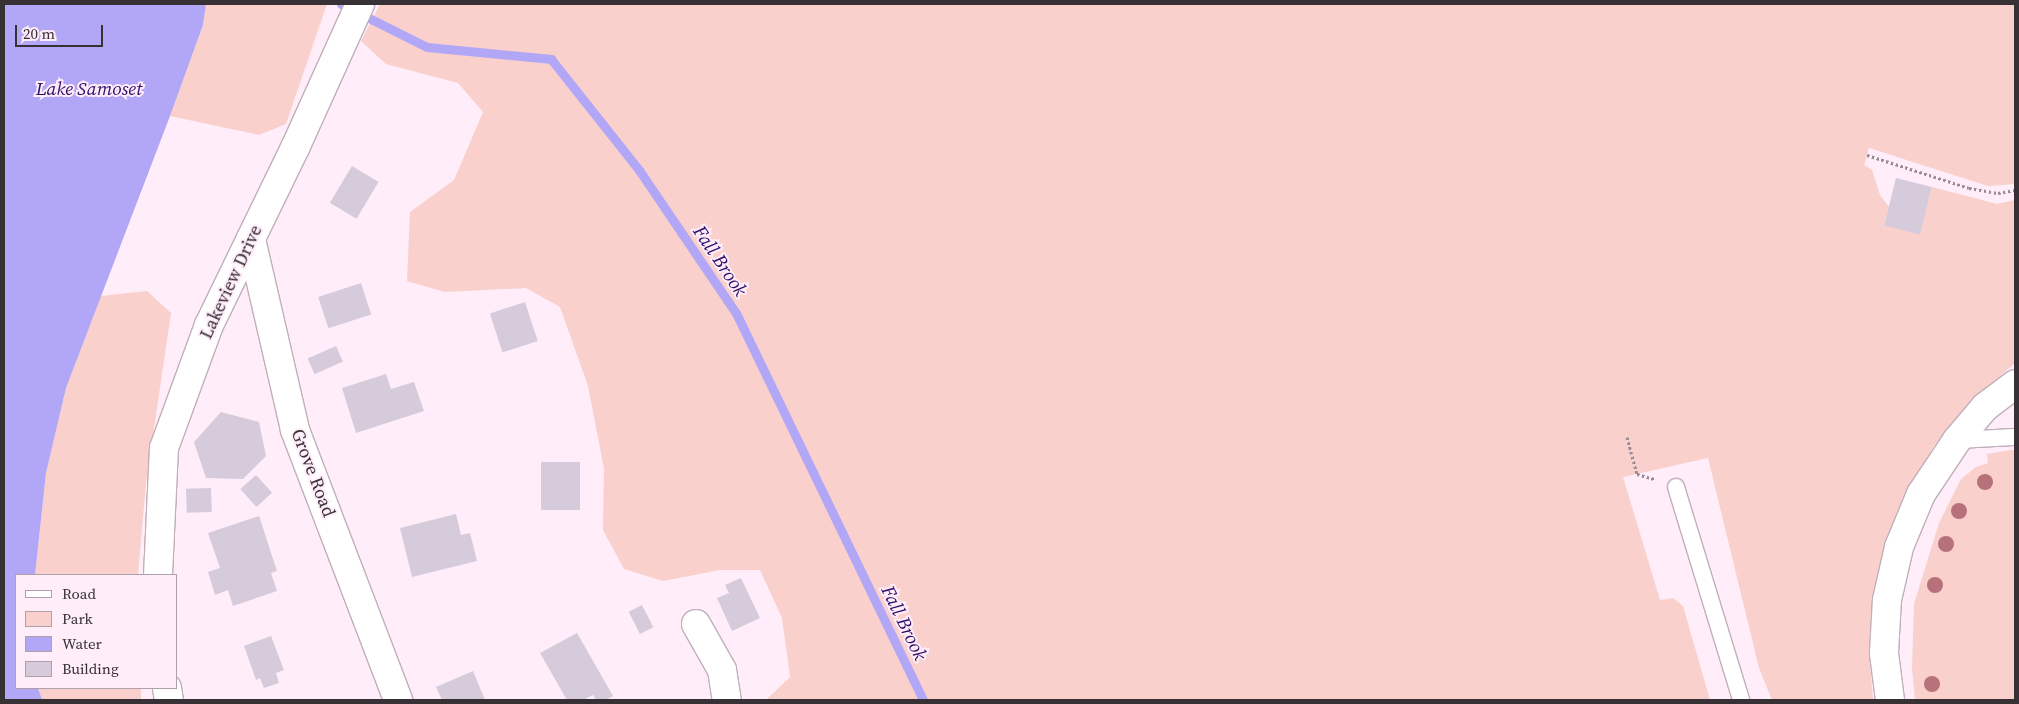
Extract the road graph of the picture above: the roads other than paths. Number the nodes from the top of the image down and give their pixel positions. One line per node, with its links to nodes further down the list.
1 (360, 4): 2 (street, Lakeview Drive)
2 (251, 239): 7 (street, Lakeview Drive); 9 (street, Grove Road)
3 (2015, 384): 5 (street)
4 (2015, 437): 5 (lane)
5 (1957, 440): 12 (street)
6 (1676, 487): 11 (lane)
7 (158, 574)
8 (696, 624): 10 (street)
9 (398, 700)
10 (727, 700)
11 (1741, 700)
12 (1890, 700)

